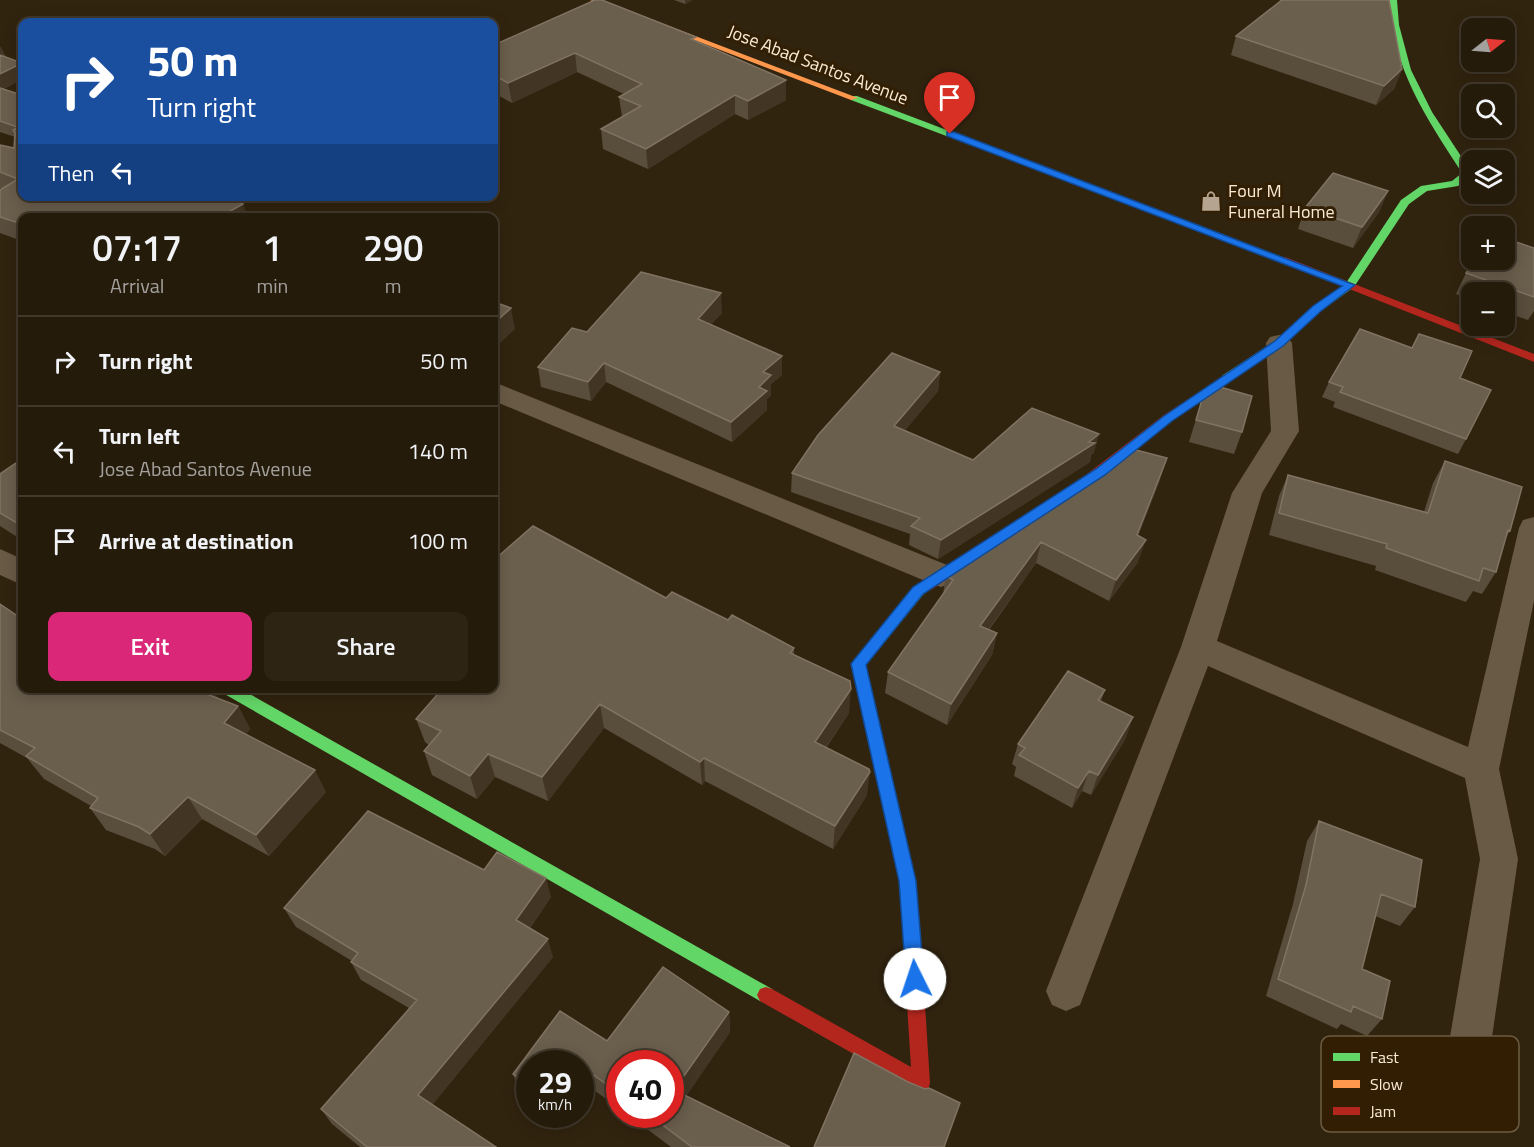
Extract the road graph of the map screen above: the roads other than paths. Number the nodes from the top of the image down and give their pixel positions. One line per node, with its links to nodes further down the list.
1 (594, 0): 3 (street, Jose Abad Santos Avenue)
2 (1393, 0): 3 (street)
3 (1350, 285): 4 (street); 5 (street, Jose Abad Santos Avenue)
4 (1279, 343): 7 (street); 13 (street)
5 (1534, 358)
6 (498, 393): 12 (street)
7 (1071, 491)
8 (1031, 517): 12 (street)
9 (1534, 528): 15 (street)
10 (0, 560): 11 (street)
11 (18, 571)
12 (941, 575): 14 (street)
13 (1198, 647): 15 (street); 16 (street)
14 (235, 693)
15 (1481, 769): 17 (street)
16 (1066, 991)
17 (1471, 1036)

